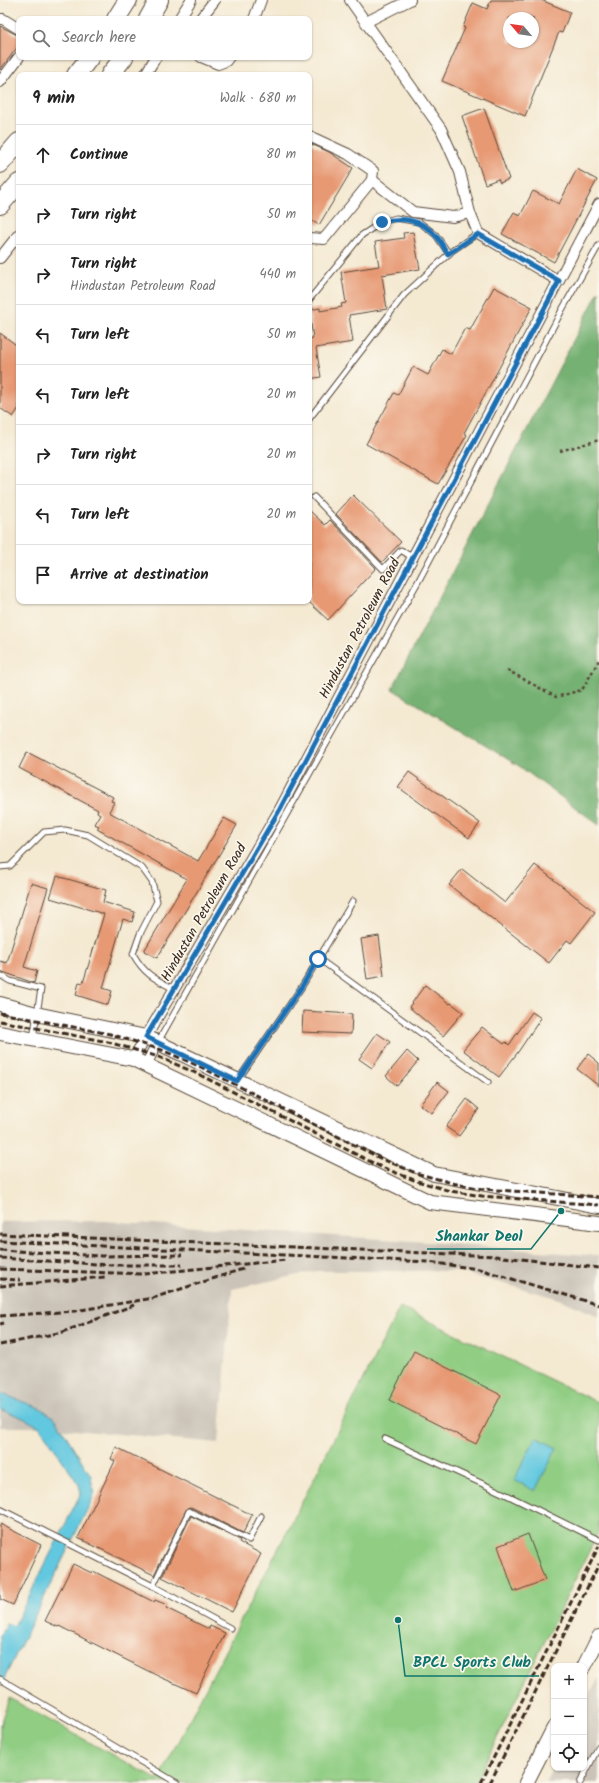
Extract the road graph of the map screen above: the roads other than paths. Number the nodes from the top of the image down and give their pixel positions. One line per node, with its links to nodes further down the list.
1 (128, 0): 8 (highway)
2 (159, 0): 9 (highway)
3 (191, 0): 10 (street)
4 (215, 0): 11 (street)
5 (261, 0): 12 (street)
6 (350, 0): 14 (street)
7 (410, 0): 14 (street)
8 (118, 16)
9 (150, 16)
10 (181, 16)
11 (202, 16)
12 (255, 16)
13 (0, 19): 15 (street)
14 (366, 22): 33 (street)
15 (16, 26)
16 (17, 60): 25 (street)
17 (88, 60): 22 (highway)
18 (122, 60): 23 (highway)
19 (154, 60): 24 (street)
20 (208, 60): 21 (street)
21 (227, 60)
22 (78, 72)
23 (112, 72)
24 (147, 72)
25 (0, 82)
26 (312, 137): 29 (street)
27 (16, 145): 28 (highway)
28 (0, 164)
29 (372, 180): 33 (street); 35 (street)
30 (16, 186): 32 (highway)
31 (599, 204): 40 (street, Hindustan Petroleum Road)
32 (0, 205)
33 (470, 213): 34 (street)
34 (478, 234): 38 (lane); 40 (street)
35 (312, 238)
36 (16, 241): 39 (street)
37 (599, 245): 54 (lane)
38 (448, 254): 41 (lane); 42 (lane)
39 (0, 258)
40 (559, 281): 44 (street, Hindustan Petroleum Road)
41 (312, 296)
42 (312, 415)
43 (314, 497): 44 (lane)
44 (413, 558): 49 (street, Hindustan Petroleum Road)
45 (0, 868): 49 (lane)
46 (353, 900): 47 (lane)
47 (318, 959): 56 (lane); 57 (lane)
48 (0, 975): 51 (lane)
49 (174, 989): 54 (street, Hindustan Petroleum Road)
50 (0, 1004): 51 (main road)
51 (36, 1014): 53 (lane); 54 (main road)
52 (0, 1032): 53 (main road)
53 (32, 1038): 55 (main road)
54 (152, 1040): 55 (street, Hindustan Petroleum Road); 56 (main road)
55 (139, 1062): 59 (main road)
56 (237, 1081): 58 (main road)
57 (488, 1082)
58 (599, 1206)
59 (599, 1223)
60 (385, 1439): 63 (lane)
61 (0, 1509): 64 (lane)
62 (260, 1516): 64 (lane)
63 (599, 1540)
64 (153, 1586): 65 (lane)
65 (230, 1628)
66 (599, 1637): 67 (main road)
67 (586, 1663)
68 (0, 1679): 71 (lane)
69 (551, 1734): 72 (main road)
70 (599, 1746): 73 (lane)
71 (177, 1783)
72 (526, 1783)
73 (580, 1783)

